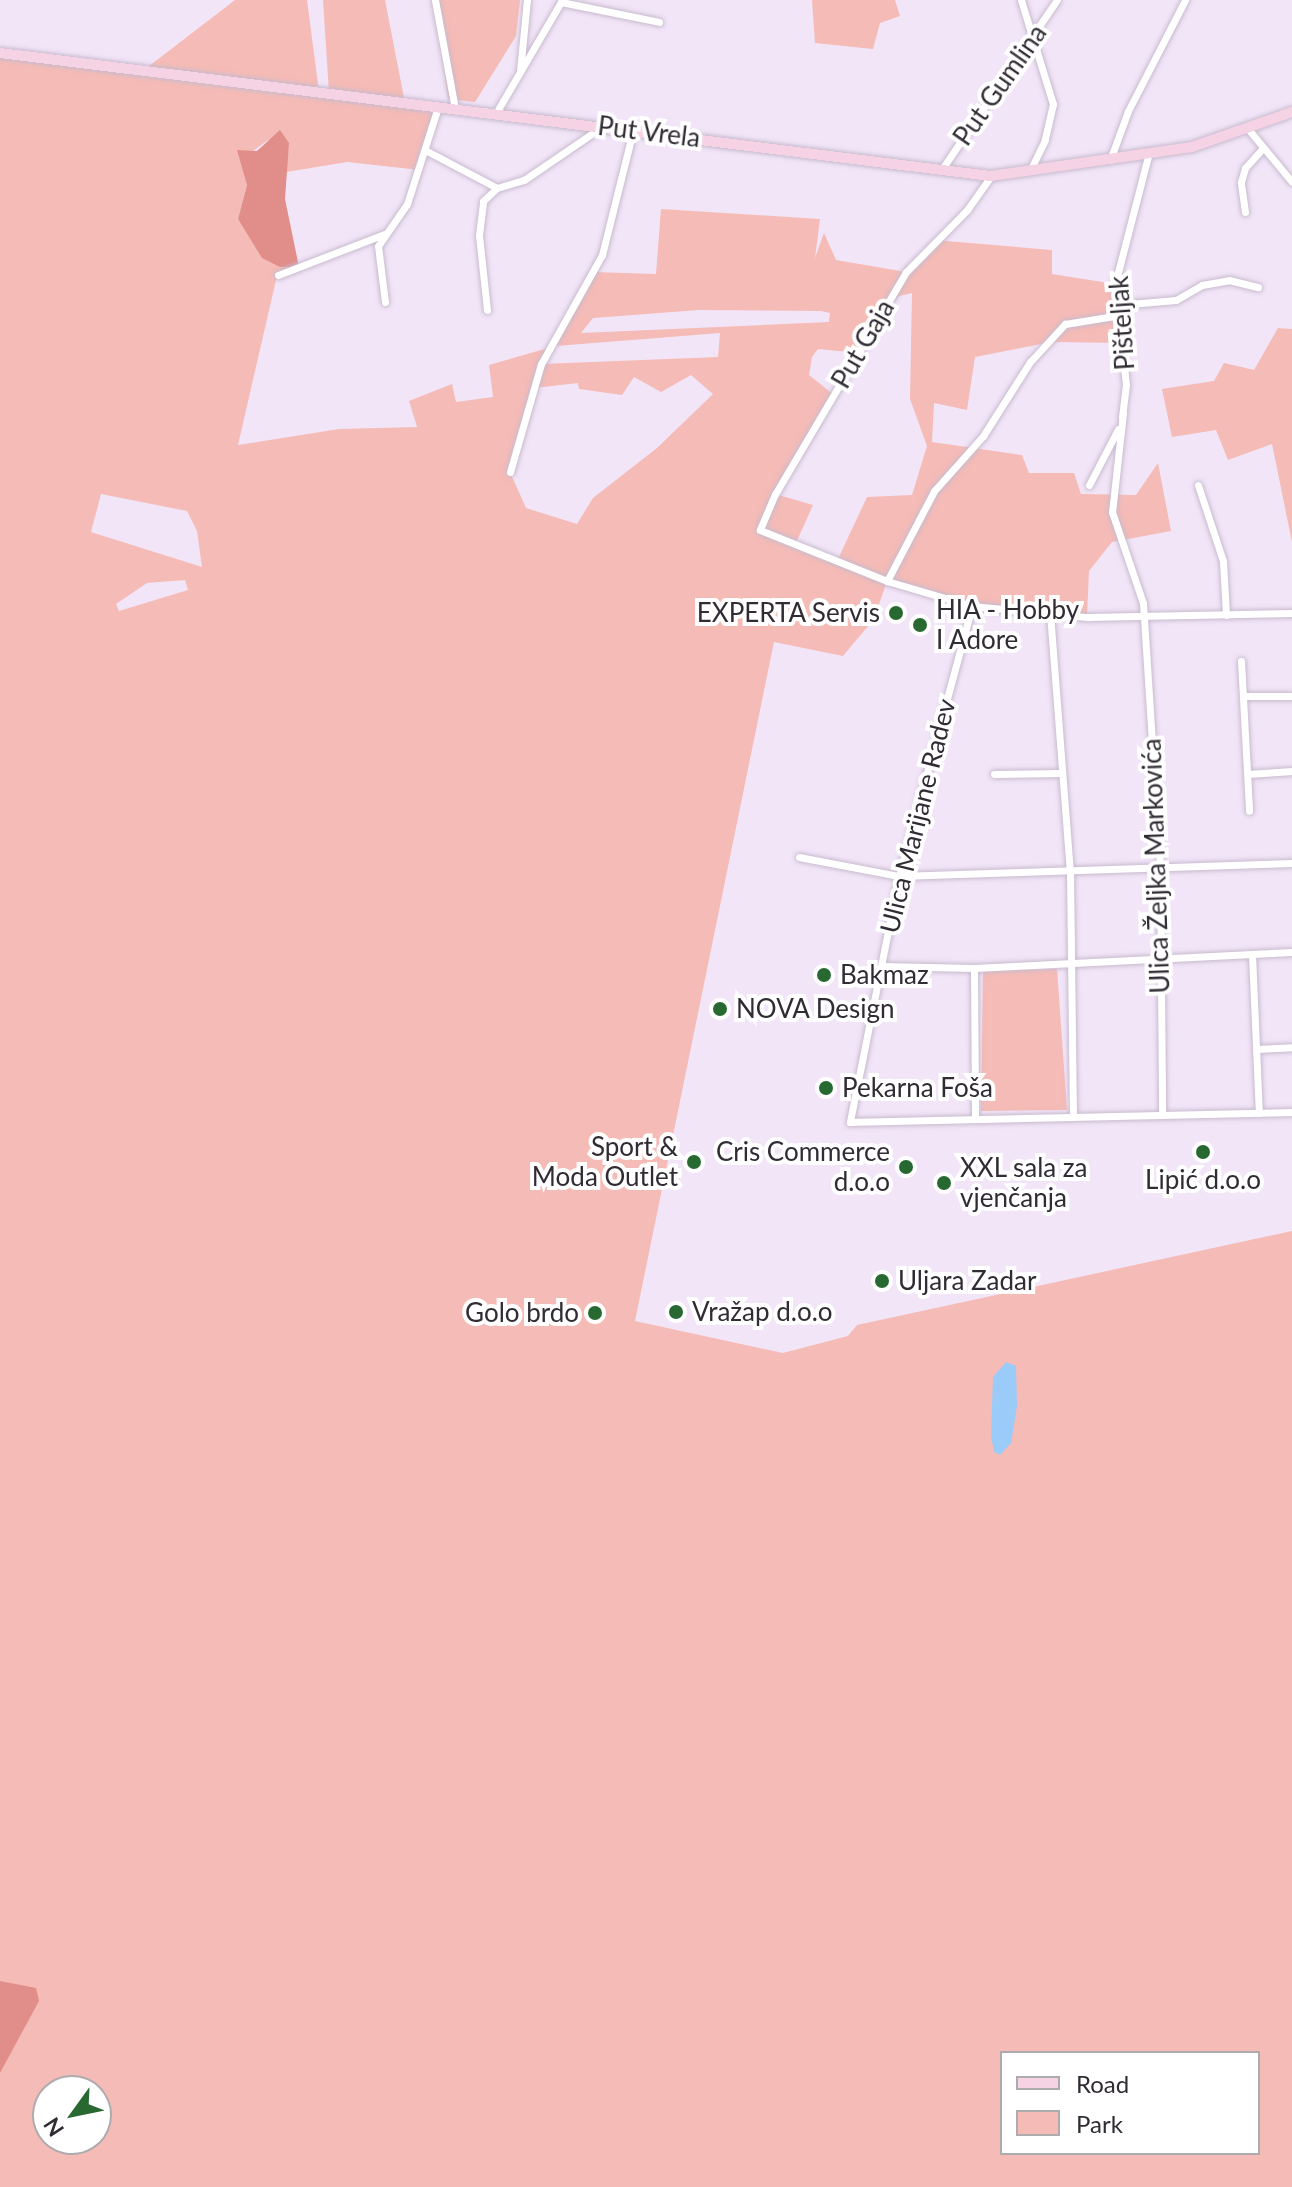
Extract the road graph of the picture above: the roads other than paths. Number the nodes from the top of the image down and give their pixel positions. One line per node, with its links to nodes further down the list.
1 (435, 0): 12 (street)
2 (527, 0): 10 (street)
3 (1021, 0): 8 (street)
4 (1057, 0): 8 (street, Put Gumlina)
5 (1185, 0): 21 (street)
6 (561, 1): 7 (street); 10 (street)
7 (659, 22)
8 (1035, 39): 22 (street, Put Gumlina); 23 (street)
9 (0, 53): 11 (main road, Put Vrela)
10 (520, 73): 14 (street)
11 (438, 107): 12 (main road, Put Vrela); 18 (street)
12 (455, 109): 14 (main road, Put Vrela)
13 (1292, 112): 17 (main road, Put Vrela)
14 (496, 113): 15 (main road, Put Vrela)
15 (602, 126): 16 (main road, Put Vrela); 26 (street)
16 (633, 130): 22 (main road, Put Vrela); 36 (street)
17 (1249, 130): 19 (street); 20 (main road, Put Vrela)
18 (425, 150): 26 (street); 28 (street)
19 (1261, 150): 25 (street); 27 (street)
20 (1148, 156): 21 (main road, Put Vrela); 32 (street, Pišteljak)
21 (1109, 162): 23 (main road, Put Vrela)
22 (942, 169): 24 (main road, Put Vrela)
23 (1030, 171): 24 (main road, Put Vrela)
24 (991, 176): 39 (street, Put Gaja)
25 (1292, 182)
26 (497, 188): 33 (street)
27 (1245, 212)
28 (384, 234): 29 (street); 31 (street)
29 (278, 275)
30 (1258, 287): 32 (street)
31 (385, 302)
32 (1118, 305): 34 (street, Pišteljak)
33 (487, 310)
34 (1120, 315): 35 (street, Pišteljak); 39 (street)
35 (1123, 413): 37 (street, Pišteljak); 44 (street, Ulica Željka Markovića)
36 (510, 472)
37 (1089, 485)
38 (1198, 485): 43 (street)
39 (887, 581): 40 (street)
40 (972, 606): 41 (street); 57 (street, Ulica Marijane Radev)
41 (1050, 613): 44 (street); 49 (street)
42 (1292, 613): 43 (street)
43 (1226, 615): 44 (street)
44 (1144, 617): 55 (street, Ulica Željka Markovića)
45 (1241, 661): 46 (street)
46 (1243, 696): 47 (street); 51 (street)
47 (1292, 696)
48 (1292, 771): 51 (street)
49 (1062, 773): 50 (street); 56 (street)
50 (994, 774)
51 (1248, 774): 52 (street)
52 (1249, 811)
53 (799, 857): 57 (street)
54 (1292, 863): 55 (street)
55 (1160, 868): 56 (street); 60 (street, Ulica Željka Markovića)
56 (1070, 872): 57 (street); 61 (street)
57 (899, 876): 62 (street, Ulica Marijane Radev)
58 (1292, 952): 59 (street)
59 (1252, 955): 60 (street); 65 (street)
60 (1162, 959): 61 (street); 69 (street, Ulica Željka Markovića)
61 (1072, 963): 63 (street); 68 (street)
62 (882, 966): 63 (street); 70 (street, Ulica Marijane Radev)
63 (974, 968): 70 (street)
64 (1292, 1047): 65 (street)
65 (1257, 1049): 67 (street)
66 (1292, 1112): 67 (street)
67 (1259, 1113): 69 (street)
68 (1073, 1115): 69 (street); 70 (street)
69 (1162, 1115)
70 (975, 1118)

